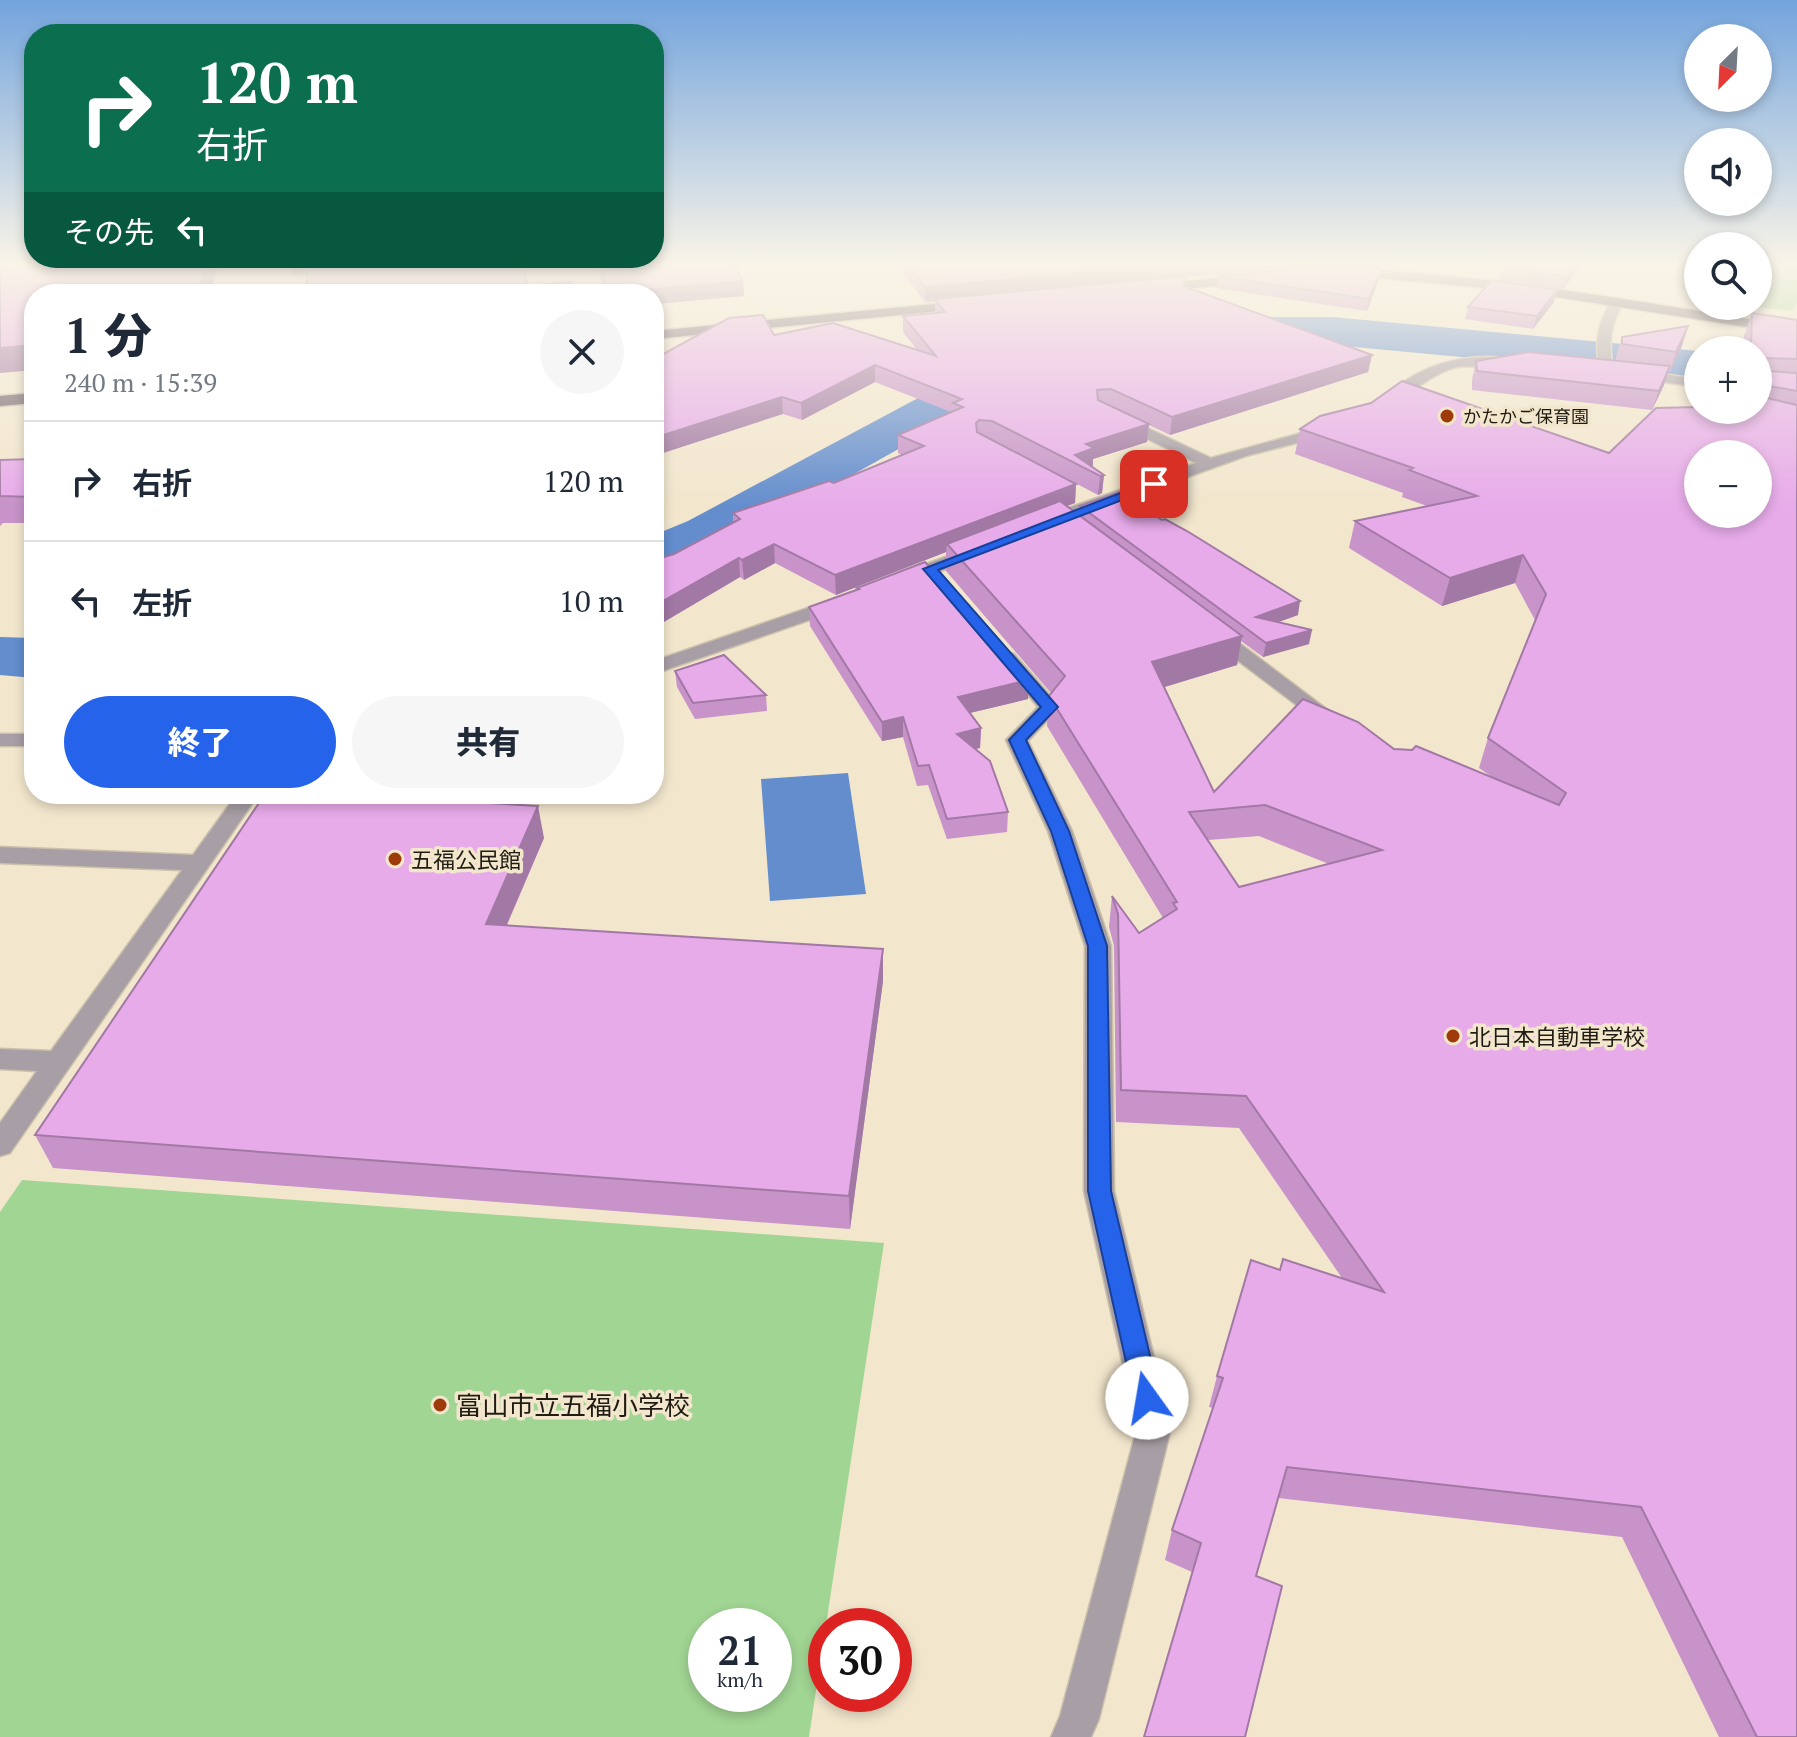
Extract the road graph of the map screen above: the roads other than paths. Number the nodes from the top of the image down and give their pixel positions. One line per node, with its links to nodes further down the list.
1 (1605, 345): 2 (street)
2 (1604, 360): 4 (street); 5 (street)
3 (1526, 364): 10 (street)
4 (1584, 369)
5 (1672, 380): 6 (street); 7 (street)
6 (1684, 381)
7 (1684, 389)
8 (24, 399): 9 (main road)
9 (0, 401)
10 (1377, 410)
11 (1103, 412): 13 (street)
12 (1343, 427): 13 (street)
13 (1211, 464): 15 (street)
14 (1074, 491): 15 (street)
15 (1097, 504): 16 (street)
16 (1060, 517): 17 (street); 18 (street)
17 (1024, 531)
18 (1085, 536)
19 (997, 542): 20 (street)
20 (930, 569): 21 (street); 22 (street)
21 (885, 586)
22 (950, 592)
23 (855, 597): 26 (street)
24 (1197, 621): 27 (street)
25 (990, 638): 36 (street)
26 (664, 664)
27 (1346, 734)
28 (0, 740): 29 (street)
29 (24, 740)
30 (241, 804): 32 (street)
31 (0, 855): 32 (street)
32 (199, 863): 34 (street)
33 (0, 1059): 34 (street)
34 (59, 1062): 35 (street)
35 (0, 1145)
36 (1071, 1737)

